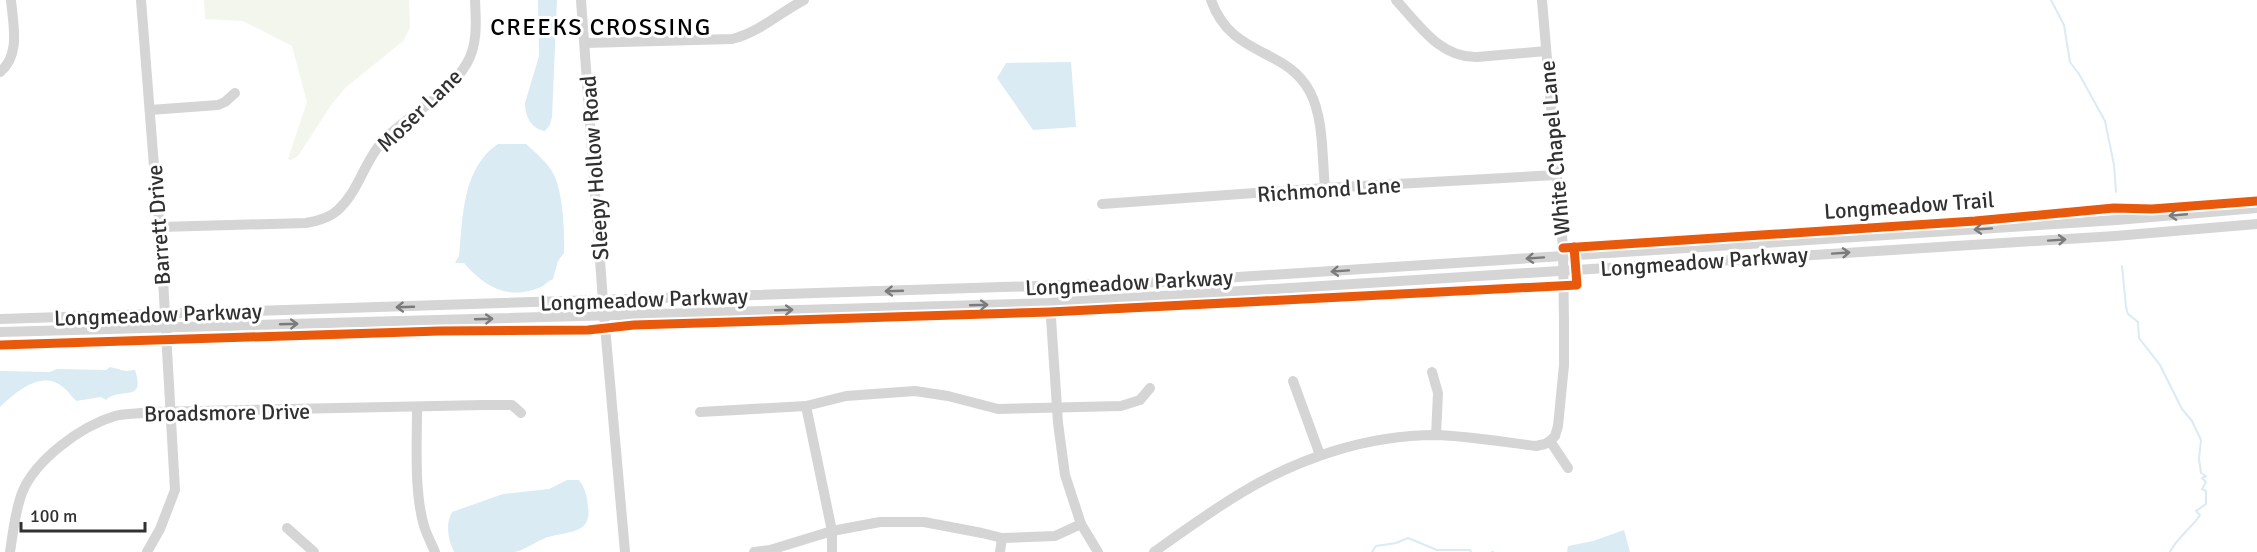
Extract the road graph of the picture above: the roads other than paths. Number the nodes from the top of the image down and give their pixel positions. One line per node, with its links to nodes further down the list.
1 (11, 0): 11 (street)
2 (141, 0): 13 (street, Barrett Drive)
3 (475, 0): 19 (street, Moser Lane)
4 (581, 0): 9 (street, Sleepy Hollow Road)
5 (804, 0): 9 (street)
6 (1211, 0): 15 (street)
7 (1396, 0): 10 (street)
8 (1542, 0): 10 (street, White Chapel Lane)
9 (585, 43): 22 (street, Sleepy Hollow Road)
10 (1546, 51): 14 (street, White Chapel Lane)
11 (0, 72)
12 (235, 93): 13 (street)
13 (150, 110): 19 (street, Barrett Drive)
14 (1556, 175): 15 (street, Richmond Lane); 20 (street, White Chapel Lane)
15 (1325, 188): 16 (street, Richmond Lane)
16 (1102, 204)
17 (2257, 208): 20 (street, Longmeadow Parkway, one-way to 20)
18 (2257, 224): 21 (street, Longmeadow Parkway, one-way to 18)
19 (160, 227): 24 (street, Barrett Drive)
20 (1563, 257): 21 (street, White Chapel Lane); 22 (street, Longmeadow Parkway, one-way to 22)
21 (1564, 270): 23 (street, Longmeadow Parkway); 39 (street, White Chapel Lane)
22 (603, 301): 24 (street, Longmeadow Parkway, one-way to 24); 25 (street, Sleepy Hollow Road)
23 (1050, 303): 25 (street, Longmeadow Parkway, one-way to 23); 34 (street)
24 (164, 314): 26 (street, Longmeadow Parkway); 27 (street, Barrett Drive)
25 (604, 315): 27 (street, Longmeadow Parkway, one-way to 25); 50 (street, Sleepy Hollow Road)
26 (0, 319)
27 (164, 327): 28 (street, Longmeadow Parkway); 37 (street, Barrett Drive)
28 (0, 332)
29 (1432, 372): 38 (street)
30 (1293, 381): 40 (street)
31 (1150, 388): 34 (street)
32 (806, 406): 34 (street); 36 (street); 44 (street)
33 (417, 408): 35 (street, Broadsmore Drive); 37 (street, Broadsmore Drive); 49 (street)
34 (1057, 408): 42 (street)
35 (521, 412)
36 (700, 412)
37 (170, 413): 46 (street, Broadsmore Drive); 47 (street, Barrett Drive)
38 (1436, 435): 39 (street); 40 (street)
39 (1550, 441): 41 (street)
40 (1320, 455): 55 (street)
41 (1568, 468)
42 (1080, 524): 45 (street); 54 (street)
43 (287, 528): 48 (street)
44 (832, 531): 45 (street); 51 (street); 52 (street)
45 (1002, 538): 53 (street)
46 (10, 552)
47 (147, 552)
48 (314, 552)
49 (435, 552)
50 (625, 552)
51 (754, 552)
52 (832, 552)
53 (1000, 552)
54 (1098, 552)
55 (1154, 552)

